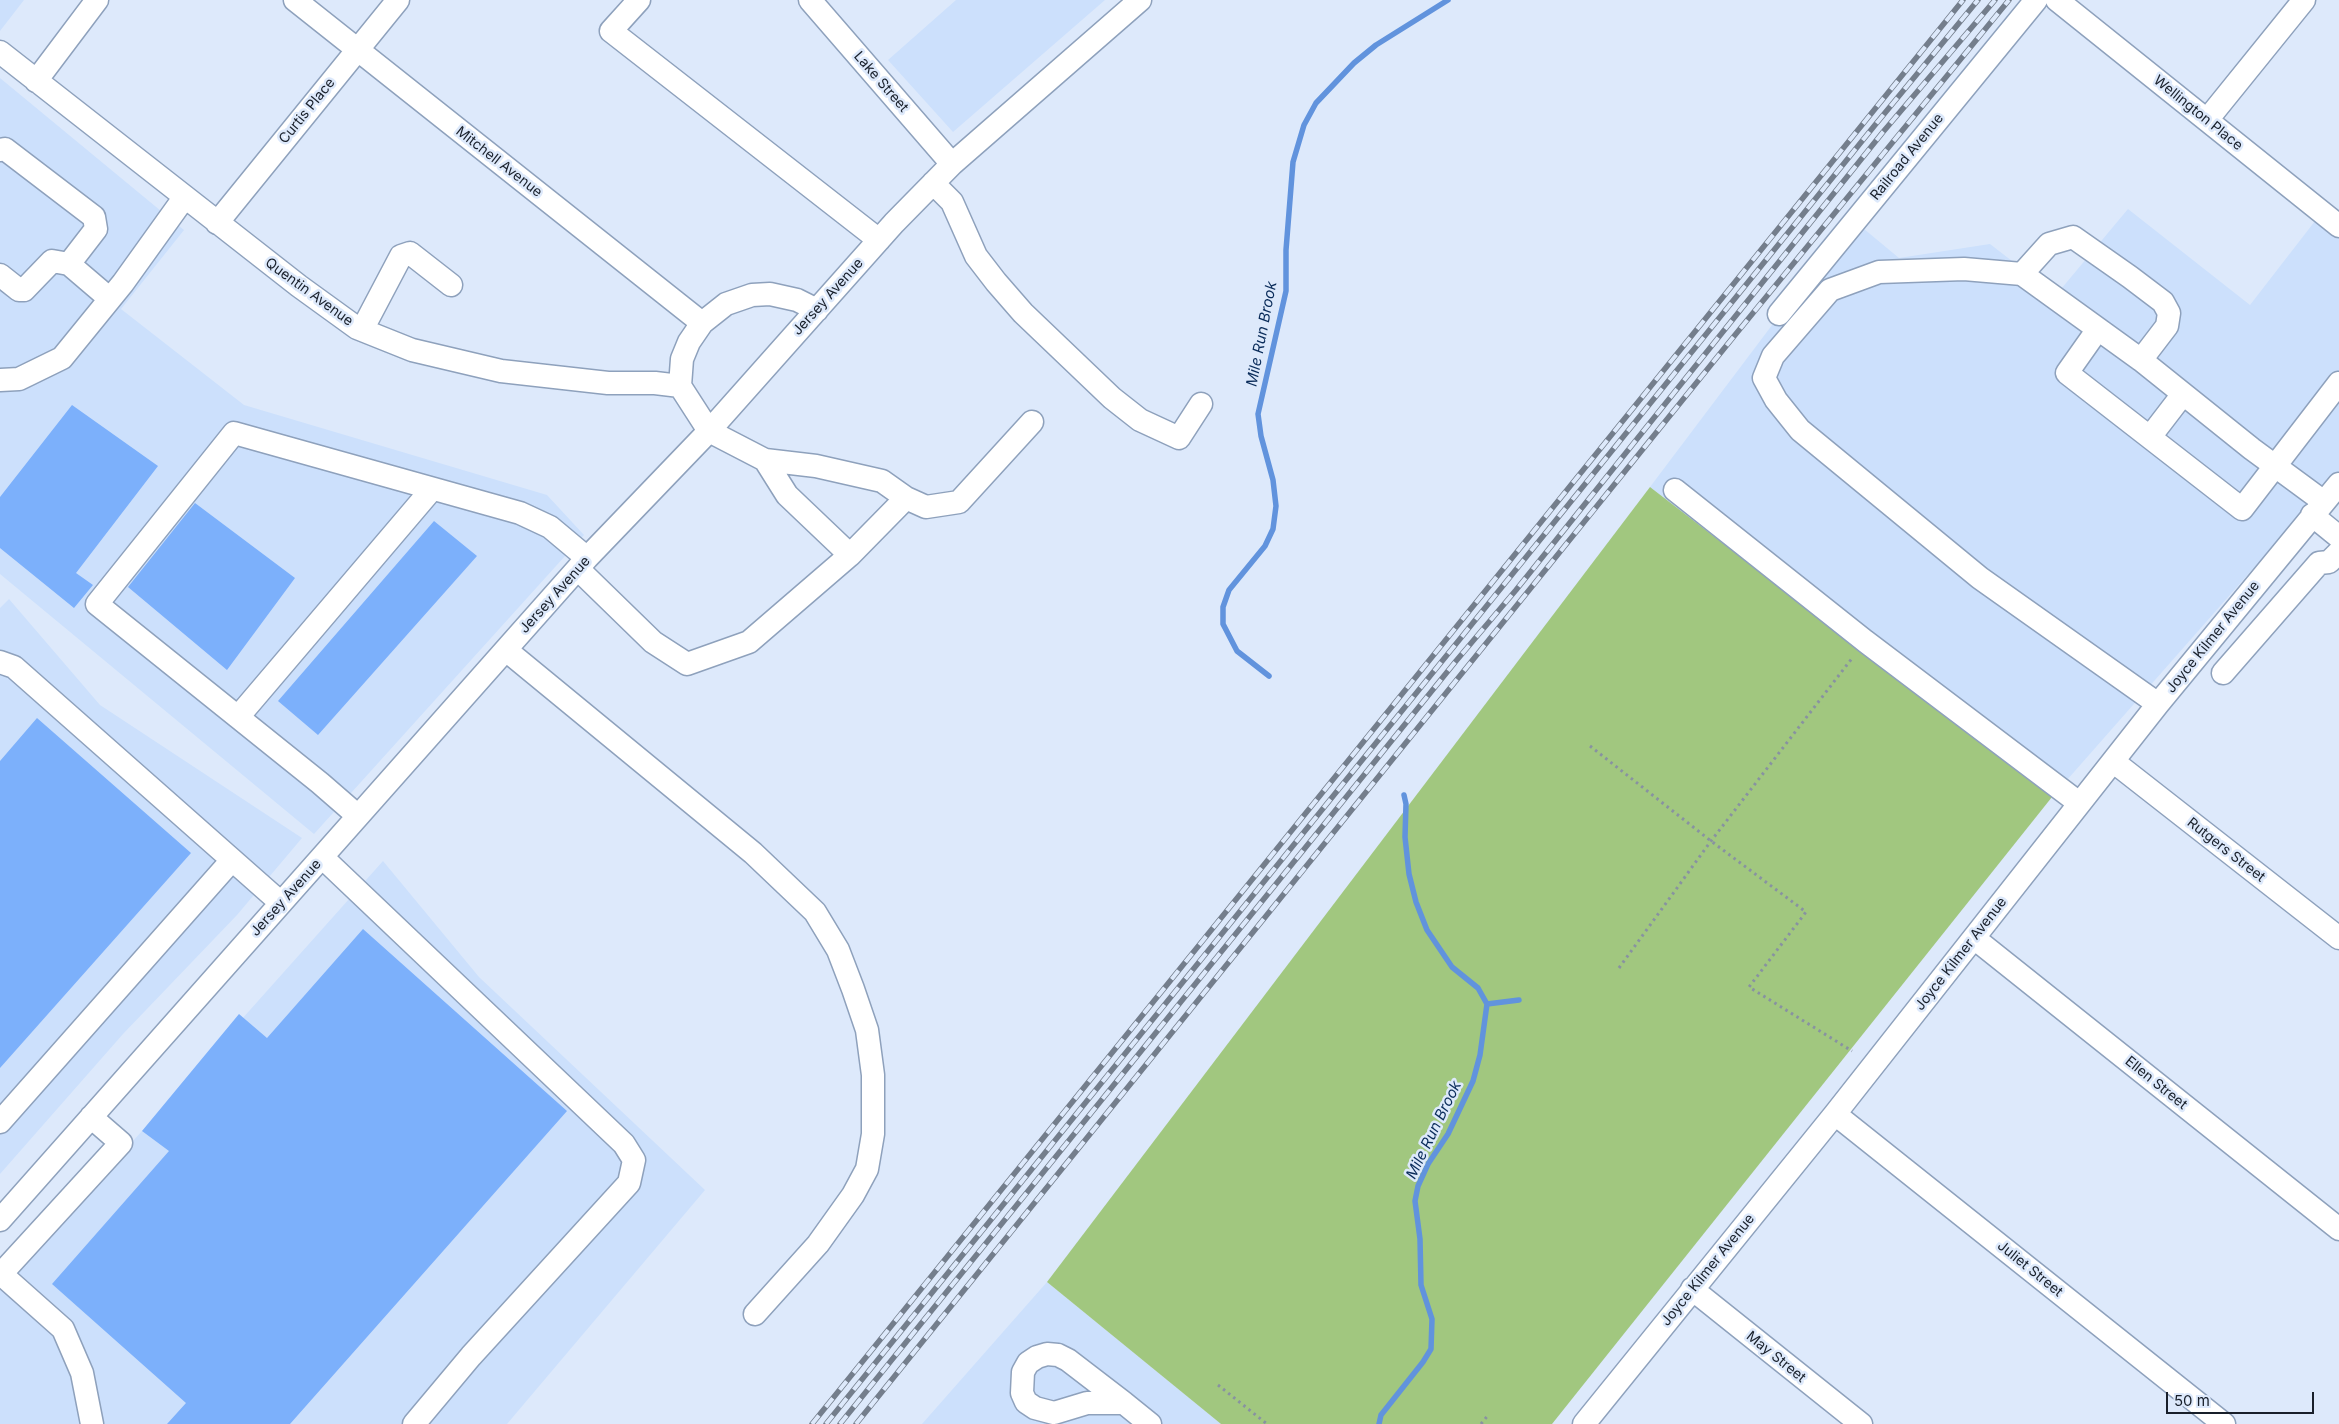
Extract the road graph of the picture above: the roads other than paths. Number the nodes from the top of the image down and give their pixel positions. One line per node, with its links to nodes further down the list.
1 (97, 0): 12 (street)
2 (295, 0): 10 (street, Mitchell Avenue)
3 (398, 0): 10 (street, Curtis Place)
4 (639, 0): 20 (street)
5 (810, 0): 15 (street, Lake Street)
6 (1139, 0): 15 (street, Jersey Avenue)
7 (2036, 0): 27 (street, Railroad Avenue)
8 (2057, 0): 13 (street, Wellington Place)
9 (2304, 0): 13 (street)
10 (357, 49): 18 (street, Curtis Place); 28 (street, Mitchell Avenue)
11 (0, 52): 12 (street, Quentin Avenue)
12 (36, 81): 17 (street, Quentin Avenue)
13 (2206, 120): 19 (street, Wellington Place)
14 (0, 150): 21 (street)
15 (952, 164): 16 (street, Jersey Avenue)
16 (933, 183): 20 (street, Jersey Avenue); 36 (street)
17 (184, 198): 18 (street, Quentin Avenue); 25 (street)
18 (217, 223): 29 (street, Quentin Avenue)
19 (2339, 226)
20 (879, 240): 26 (street, Jersey Avenue)
21 (69, 264): 23 (street); 25 (street)
22 (2022, 274): 30 (street); 31 (street); 54 (street)
23 (0, 275)
24 (451, 285): 29 (street)
25 (110, 299): 32 (street)
26 (817, 310): 28 (street); 38 (street, Jersey Avenue)
27 (1779, 314)
28 (702, 323): 34 (street)
29 (362, 330): 34 (street, Quentin Avenue)
30 (2098, 330): 31 (street); 39 (street)
31 (2140, 360): 35 (street)
32 (0, 380)
33 (2339, 383): 41 (street)
34 (680, 386): 38 (street)
35 (2183, 394): 39 (street); 41 (street)
36 (1201, 404)
37 (1032, 422): 45 (street)
38 (709, 431): 40 (street); 50 (street, Jersey Avenue)
39 (2150, 437): 41 (street)
40 (764, 460): 45 (street); 49 (street)
41 (2274, 465): 46 (street)
42 (2339, 484): 46 (street, Joyce Kilmer Avenue)
43 (432, 489): 50 (street); 55 (street); 55 (street)
44 (1675, 490): 57 (street)
45 (906, 498): 49 (street)
46 (2318, 509): 47 (street); 54 (street, Joyce Kilmer Avenue)
47 (2339, 537)
48 (2339, 552): 53 (street)
49 (850, 555): 50 (street)
50 (583, 564): 51 (street, Jersey Avenue)
51 (506, 650): 58 (street, Jersey Avenue); 71 (street)
52 (0, 662): 60 (street)
53 (2223, 673)
54 (2158, 704): 56 (street, Joyce Kilmer Avenue)
55 (238, 717): 58 (street)
56 (2114, 762): 57 (street, Joyce Kilmer Avenue); 63 (street, Rutgers Street)
57 (2079, 803): 62 (street, Joyce Kilmer Avenue)
58 (358, 816): 59 (street, Jersey Avenue)
59 (322, 857): 61 (street, Jersey Avenue); 74 (street)
60 (232, 860): 61 (street); 66 (street)
61 (281, 903): 65 (street, Jersey Avenue)
62 (1974, 938): 64 (street, Joyce Kilmer Avenue); 68 (street, Ellen Street)
63 (2339, 938)
64 (1836, 1114): 70 (street, Joyce Kilmer Avenue); 78 (street, Juliet Street)
65 (91, 1117): 67 (street, Jersey Avenue); 69 (street)
66 (0, 1122)
67 (0, 1220)
68 (2339, 1229)
69 (1, 1274): 73 (street)
70 (1692, 1289): 76 (street, Joyce Kilmer Avenue); 77 (street, May Street)
71 (755, 1314)
72 (1124, 1404): 75 (street)
73 (92, 1424)
74 (414, 1424)
75 (1150, 1424)
76 (1584, 1424)
77 (1861, 1424)
78 (2224, 1424)

